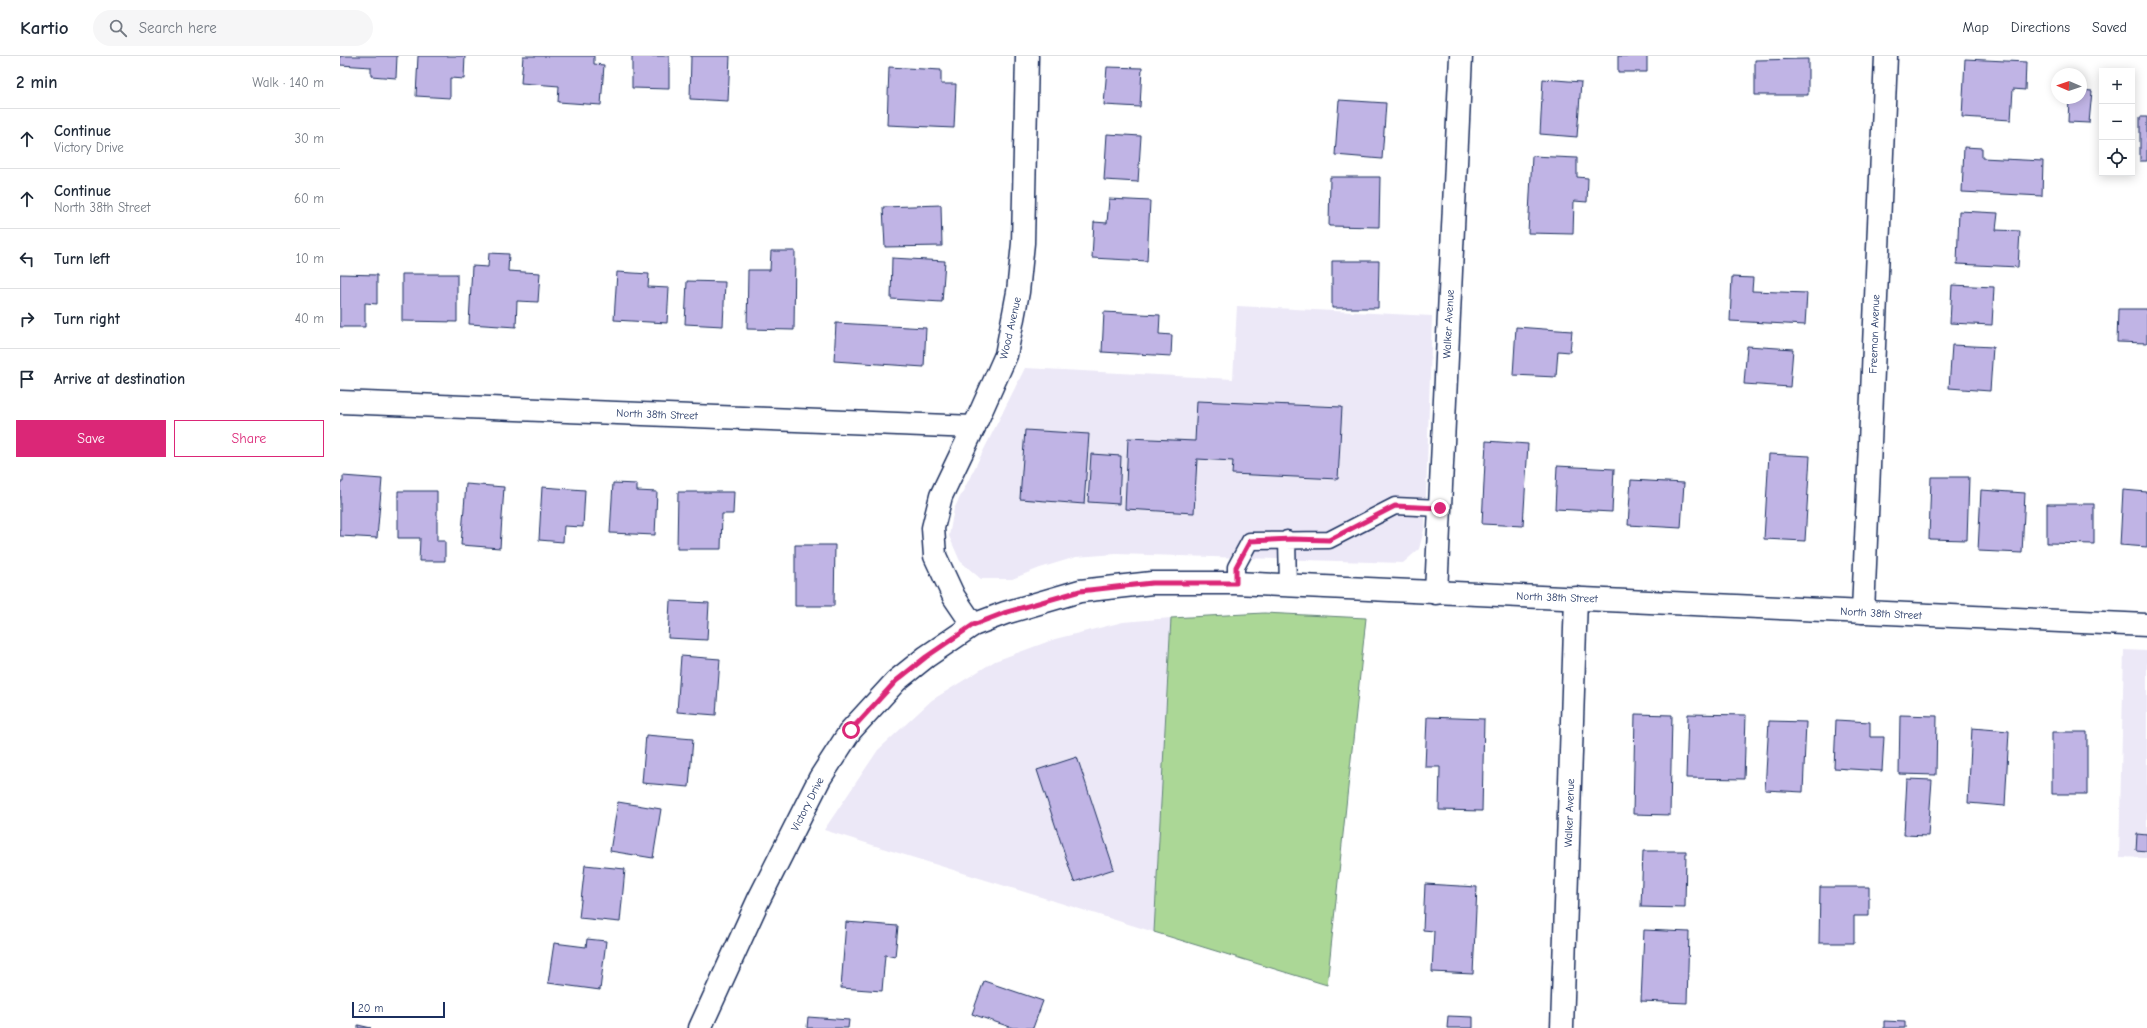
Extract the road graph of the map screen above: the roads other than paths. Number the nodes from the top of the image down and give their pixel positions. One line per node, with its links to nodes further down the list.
1 (1027, 56): 5 (street, Wood Avenue)
2 (1461, 56): 6 (street, Walker Avenue)
3 (1886, 56): 12 (street, Freeman Avenue)
4 (340, 402): 5 (street, North 38th Street)
5 (974, 427): 13 (street, Wood Avenue)
6 (1440, 508): 7 (lane); 10 (street, Walker Avenue)
7 (1287, 539): 8 (lane); 9 (lane)
8 (1236, 583): 9 (street, North 38th Street); 13 (street, North 38th Street)
9 (1288, 586): 10 (street, North 38th Street)
10 (1436, 593): 11 (street, North 38th Street)
11 (1576, 598): 12 (street, North 38th Street); 16 (street, Walker Avenue)
12 (1863, 612): 14 (street, North 38th Street)
13 (973, 625): 15 (street, Victory Drive)
14 (2147, 625)
15 (700, 1028)
16 (1562, 1028)

